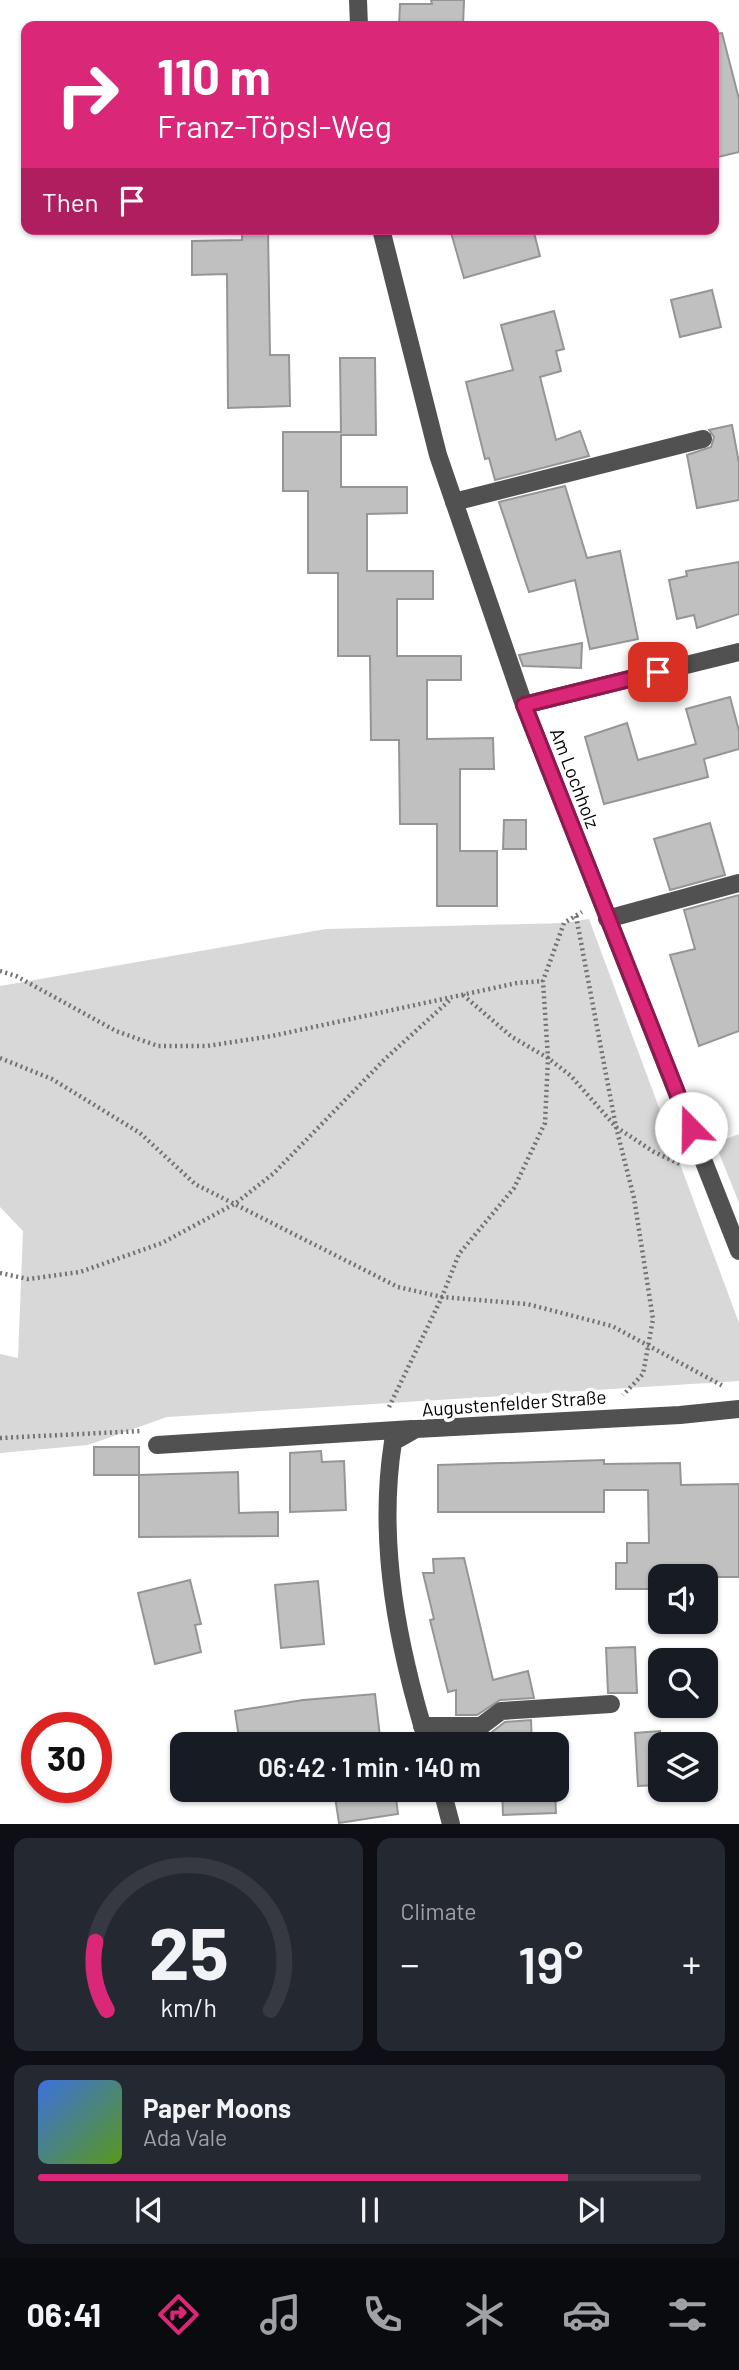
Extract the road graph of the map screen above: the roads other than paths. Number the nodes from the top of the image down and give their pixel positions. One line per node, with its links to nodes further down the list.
1 (358, 0): 2 (street)
2 (359, 21)
3 (382, 235): 5 (street, Am Lochholz)
4 (703, 439): 5 (street)
5 (454, 502): 7 (street, Am Lochholz)
6 (739, 652): 7 (street)
7 (524, 705): 9 (street, Am Lochholz)
8 (739, 883): 9 (street)
9 (607, 919): 10 (street, Am Lochholz)
10 (739, 1251)
11 (739, 1409): 12 (street, Augustenfelder Straße)
12 (416, 1429): 13 (street); 15 (street, Augustenfelder Straße)
13 (157, 1445)
14 (611, 1704): 15 (street)
15 (422, 1726): 16 (street, Augustenfelder Straße)
16 (424, 1732)
17 (445, 1802): 18 (street)
18 (451, 1824)

